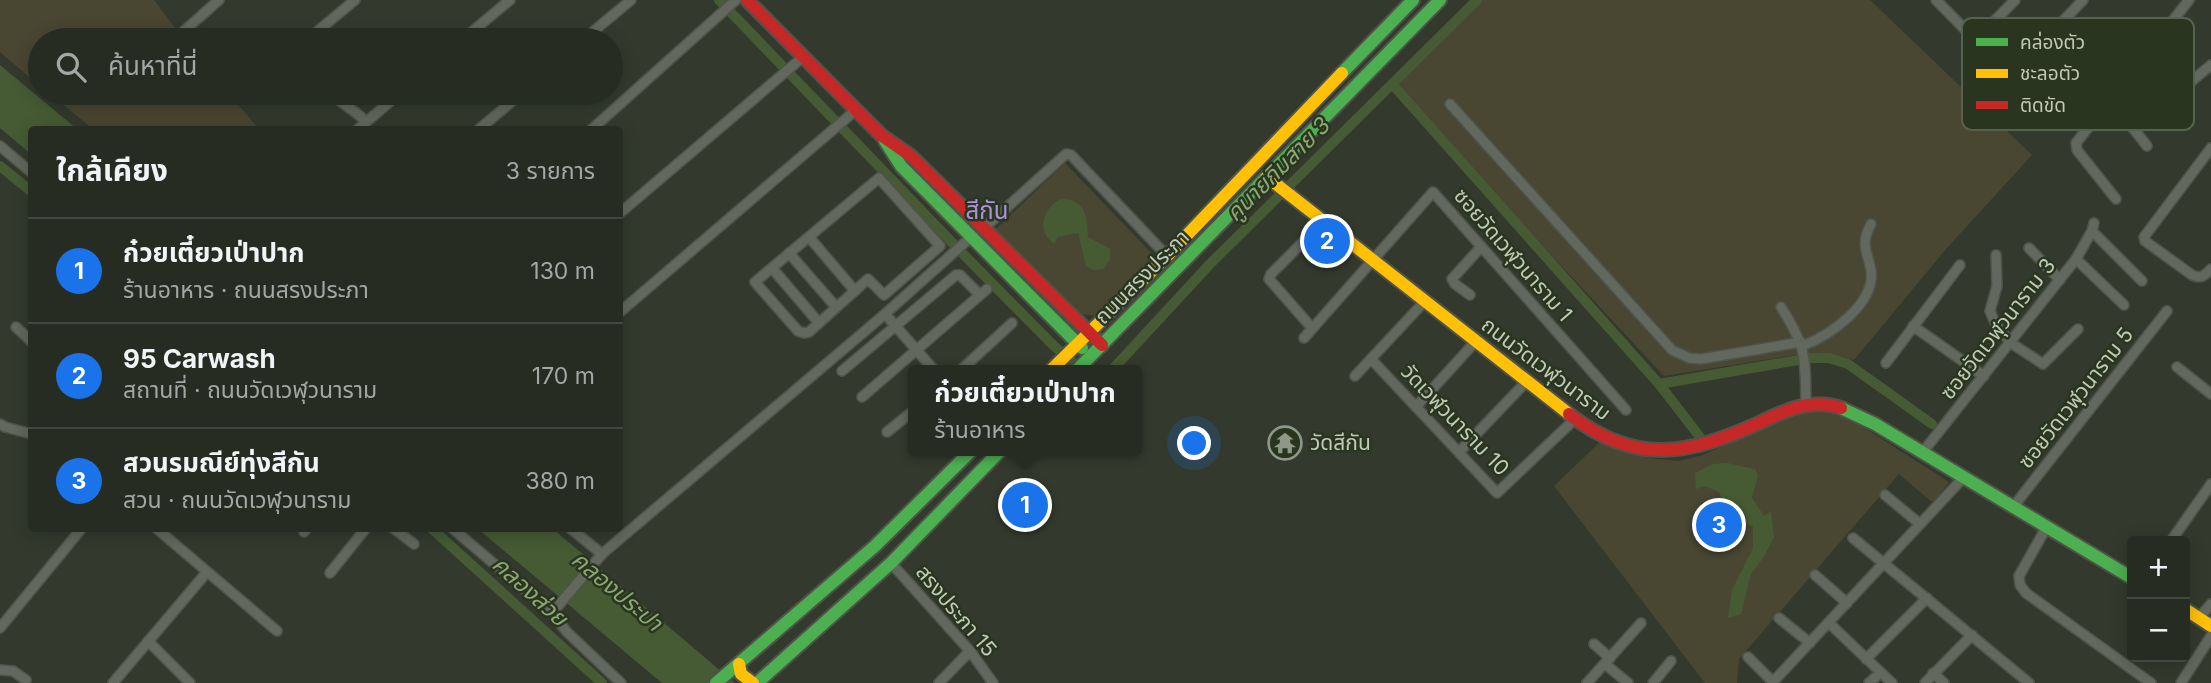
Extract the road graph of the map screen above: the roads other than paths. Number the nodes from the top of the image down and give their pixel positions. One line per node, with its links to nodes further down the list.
1 (219, 0): 17 (street)
2 (355, 0): 18 (street)
3 (510, 0): 19 (street)
4 (631, 0): 20 (street)
5 (747, 0): 21 (street)
6 (1413, 0): 54 (street, ถนนสรงประภา)
7 (1440, 0): 42 (street, ถนนสรงประภา)
8 (2015, 0): 13 (street)
9 (2082, 0): 14 (street)
10 (1940, 1): 16 (street)
11 (734, 2): 24 (street)
12 (2189, 2): 15 (street)
13 (1997, 18)
14 (2065, 18)
15 (2175, 18)
16 (1962, 26)
17 (187, 28)
18 (321, 28)
19 (476, 28)
20 (597, 28)
21 (798, 62): 30 (street); 44 (street)
22 (2211, 65): 23 (street)
23 (2194, 79)
24 (623, 101)
25 (1450, 104): 84 (street)
26 (344, 105): 31 (street)
27 (386, 105): 31 (street)
28 (508, 105): 33 (street)
29 (619, 105): 34 (street)
30 (856, 110): 37 (street); 68 (street)
31 (366, 122): 32 (street)
32 (362, 126)
33 (483, 126)
34 (595, 126)
35 (2086, 130): 43 (street)
36 (2134, 130): 39 (street)
37 (881, 135): 47 (street); 49 (street)
38 (0, 146): 41 (street)
39 (2147, 146)
40 (2211, 148): 59 (street)
41 (28, 170)
42 (1277, 185): 45 (street, ถนนวัดเวฬุวนาราม); 83 (street, ถนนสรงประภา)
43 (2116, 199)
44 (623, 209)
45 (1323, 222): 56 (street, ถนนวัดเวฬุวนาราม); 76 (street)
46 (1871, 224): 84 (street)
47 (984, 228): 54 (street); 78 (street)
48 (809, 237): 52 (street); 62 (street); 62 (street)
49 (970, 237): 70 (street); 85 (street)
50 (1481, 247): 56 (street, ซอยวัดเวฬุวนาราม 1); 63 (street); 102 (street, ซอยวัดเวฬุวนาราม 1)
51 (2029, 248): 60 (street)
52 (789, 253): 58 (street); 66 (street)
53 (1997, 255): 82 (street)
54 (1167, 256): 78 (street, ถนนสรงประภา)
55 (2076, 259): 60 (street, ซอยวัดเวฬุวนาราม 3); 61 (street, ซอยวัดเวฬุวนาราม 3); 65 (street)
56 (1373, 260): 64 (street, ถนนวัดเวฬุวนาราม); 76 (street)
57 (1960, 265): 74 (street)
58 (772, 268): 71 (street); 71 (street)
59 (2211, 269)
60 (2060, 280): 82 (street, ซอยวัดเวฬุวนาราม 3)
61 (2142, 281)
62 (855, 291): 66 (street)
63 (1470, 295)
64 (1425, 301): 81 (street, ถนนวัดเวฬุวนาราม); 87 (street)
65 (2124, 305)
66 (836, 307): 71 (street)
67 (1781, 307): 84 (street)
68 (623, 309)
69 (2167, 311): 117 (street, ซอยวัดเวฬุวนาราม 5)
70 (885, 314): 73 (street); 129 (street)
71 (819, 323)
72 (1012, 323): 91 (street)
73 (895, 326): 86 (street); 86 (street); 94 (street)
74 (1913, 326): 89 (street); 96 (street)
75 (16, 327): 79 (street)
76 (1312, 328): 80 (street)
77 (2078, 329): 82 (street)
78 (1089, 332): 83 (street); 85 (street, ถนนสรงประภา)
79 (28, 338)
80 (1304, 338)
81 (1476, 341): 97 (street, ถนนวัดเวฬุวนาราม); 101 (street)
82 (2011, 343): 96 (street, ซอยวัดเวฬุวนาราม 3)
83 (1102, 345): 88 (street, ถนนสรงประภา)
84 (1802, 346): 100 (street)
85 (1073, 348): 88 (street); 92 (street, ถนนสรงประภา)
86 (915, 350): 90 (street); 99 (street)
87 (1371, 359): 95 (street); 101 (street, วัดเวฬุวนาราม 10)
88 (1084, 363)
89 (1886, 363)
90 (929, 365)
91 (966, 365)
92 (1057, 365)
93 (2177, 367): 98 (street)
94 (842, 371)
95 (1355, 376)
96 (1984, 376): 109 (street, ซอยวัดเวฬุวนาราม 3)
97 (1527, 381): 104 (street, ถนนวัดเวฬุวนาราม); 108 (street)
98 (2211, 394)
99 (862, 397)
100 (1806, 403): 104 (street, ถนนวัดเวฬุวนาราม); 109 (street, ถนนวัดเวฬุวนาราม)
101 (1416, 407): 108 (street, วัดเวฬุวนาราม 10)
102 (1626, 410)
103 (908, 415): 106 (street)
104 (1575, 419): 108 (street, วัดเวฬุวนาราม 10)
105 (0, 424): 107 (street)
106 (887, 432)
107 (28, 433)
108 (1459, 452)
109 (1922, 453): 114 (street, ถนนวัดเวฬุวนาราม)
110 (965, 456): 158 (street)
111 (975, 456): 113 (street)
112 (995, 456): 113 (street)
113 (986, 466): 131 (street)
114 (1964, 477): 117 (street, ถนนวัดเวฬุวนาราม); 118 (street)
115 (2211, 484): 126 (street)
116 (1885, 495): 118 (street)
117 (2013, 507): 119 (street, ถนนวัดเวฬุวนาราม)
118 (1920, 524): 130 (street)
119 (2046, 528): 135 (street, ถนนวัดเวฬุวนาราม); 179 (street)
120 (79, 532): 146 (street)
121 (161, 532): 132 (street)
122 (363, 532): 133 (street)
123 (398, 532): 128 (street)
124 (457, 532): 140 (street)
125 (575, 532): 129 (street)
126 (2175, 536)
127 (1853, 537): 130 (street)
128 (414, 544)
129 (602, 554): 140 (street)
130 (1884, 562): 136 (street); 137 (street)
131 (891, 563): 153 (street, สรงประภา 15); 168 (street)
132 (206, 572): 147 (street); 150 (street)
133 (330, 573)
134 (1815, 575): 137 (street)
135 (2127, 575)
136 (1927, 598): 148 (street); 155 (street)
137 (1847, 603): 144 (street)
138 (2211, 604): 142 (street)
139 (2190, 612): 142 (street)
140 (552, 613): 166 (street)
141 (1779, 618): 151 (street)
142 (2199, 618): 145 (street)
143 (1641, 623): 156 (street)
144 (1829, 623): 151 (street); 155 (street)
145 (2211, 626)
146 (0, 628)
147 (277, 631)
148 (1972, 635): 161 (street); 178 (street)
149 (2211, 636): 180 (street)
150 (148, 641): 164 (street); 165 (street)
151 (1810, 643): 163 (street)
152 (1594, 644): 156 (street)
153 (970, 650): 169 (street); 170 (street, สรงประภา 15)
154 (1748, 657): 163 (street)
155 (1867, 659): 160 (street)
156 (1607, 661): 171 (street); 172 (street)
157 (1671, 662): 173 (street)
158 (739, 664): 167 (street); 168 (street)
159 (0, 670): 162 (street)
160 (1880, 673): 174 (street); 175 (street)
161 (1933, 673): 176 (street); 177 (street)
162 (26, 680)
163 (1773, 682)
164 (113, 683)
165 (190, 683)
166 (621, 683)
167 (716, 683)
168 (755, 683)
169 (939, 683)
170 (993, 683)
171 (1587, 683)
172 (1628, 683)
173 (1653, 683)
174 (1870, 683)
175 (1892, 683)
176 (1925, 683)
177 (1944, 683)
178 (2029, 683)
179 (2151, 683)
180 (2181, 683)

